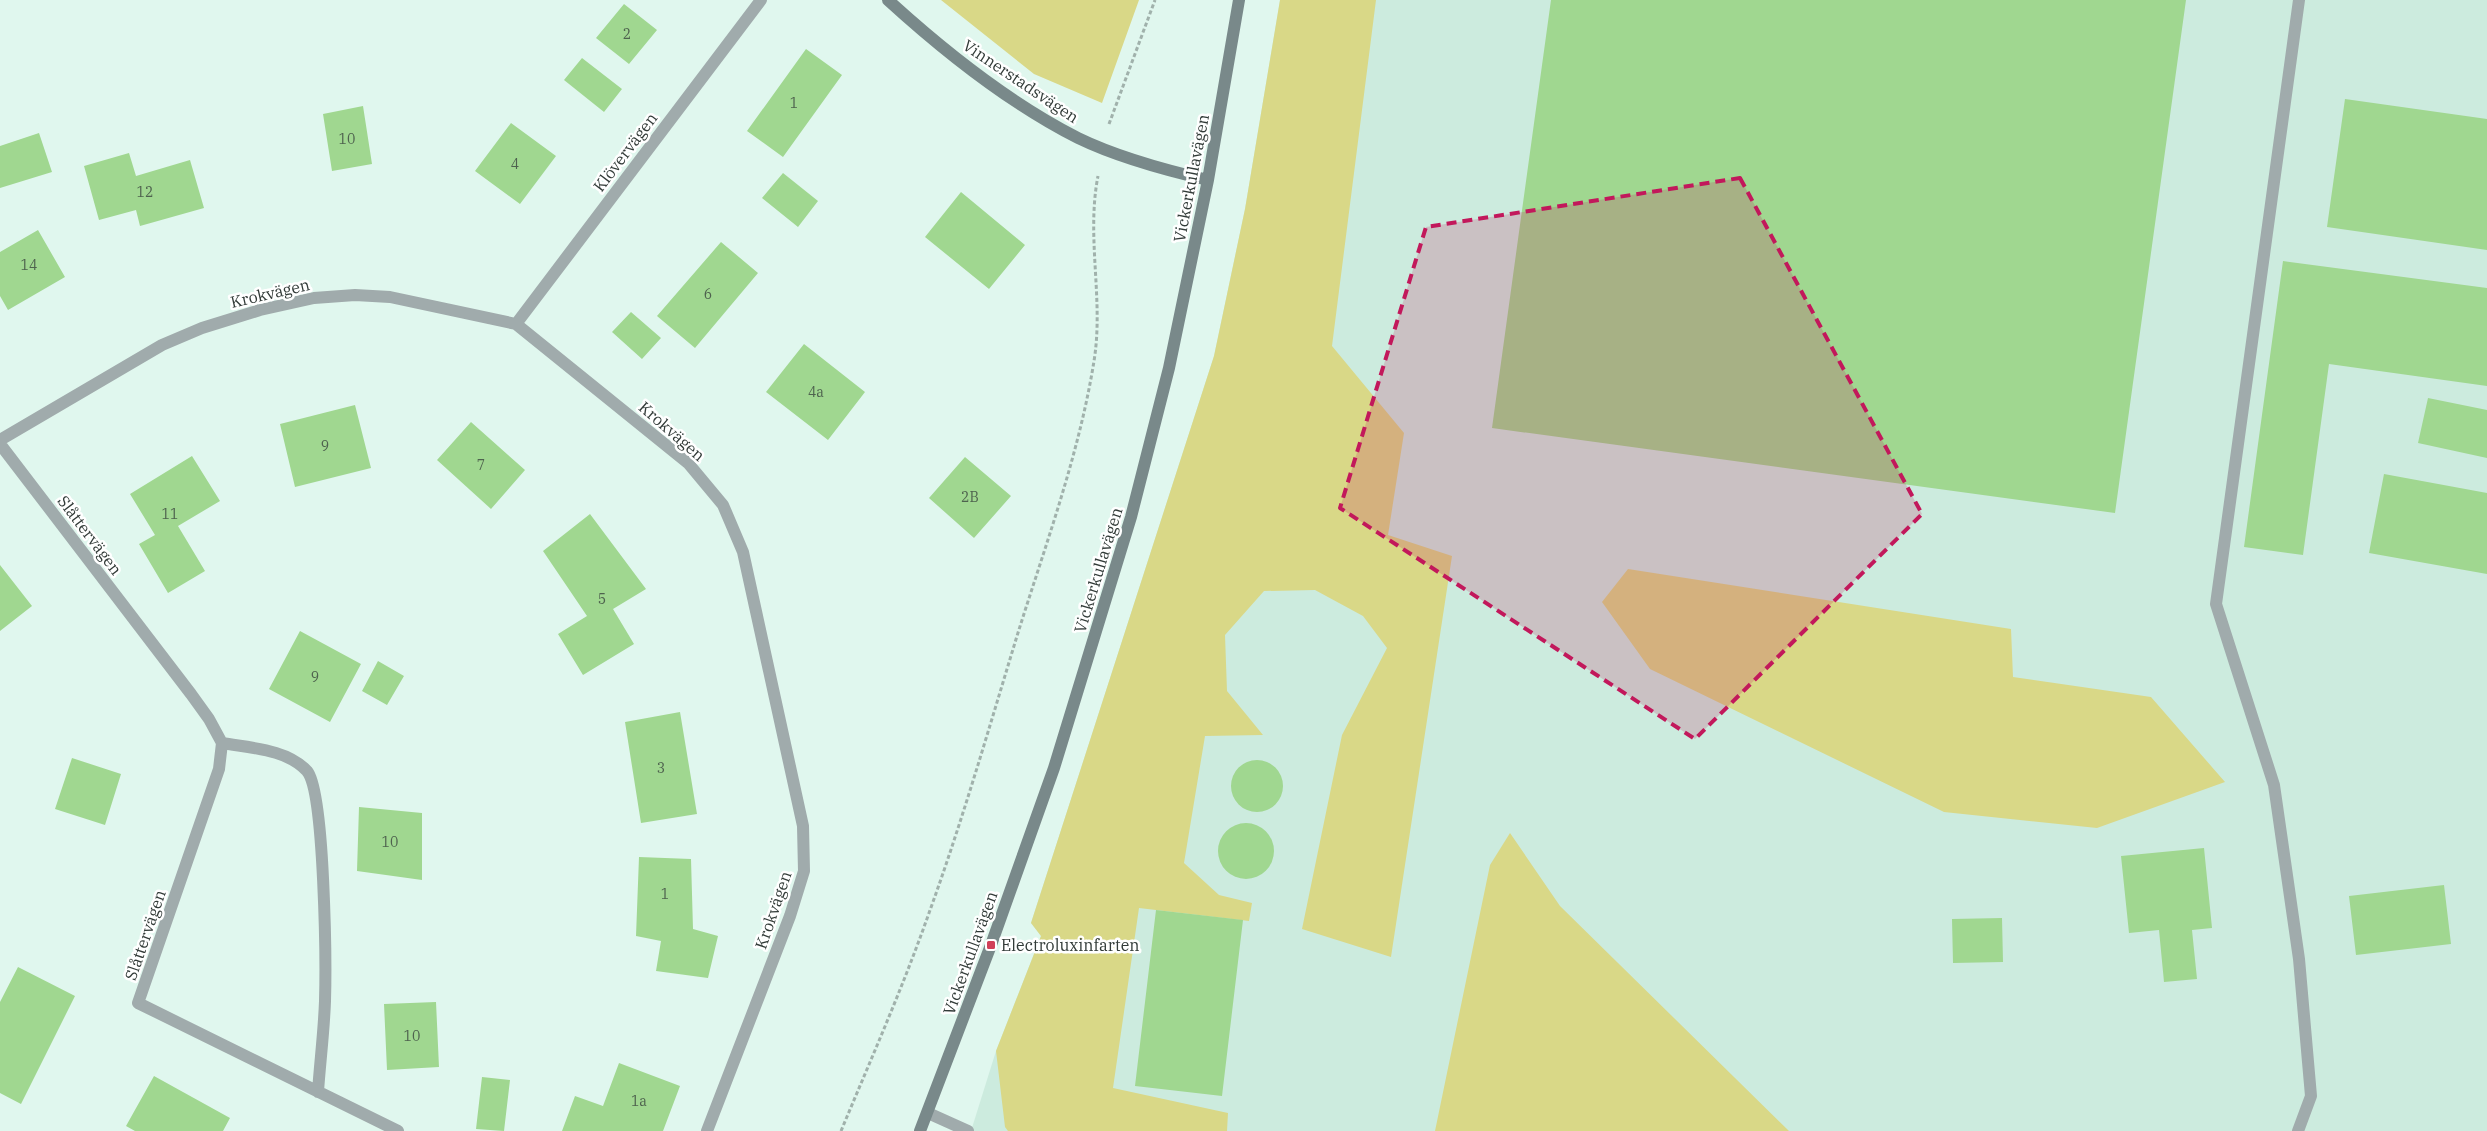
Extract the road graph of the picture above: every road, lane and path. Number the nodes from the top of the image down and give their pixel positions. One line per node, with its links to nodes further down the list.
1 (761, 0): 8 (street, Klövervägen)
2 (888, 0): 6 (main road, Vinnerstadsvägen)
3 (1155, 0): 6 (path)
4 (1239, 0): 7 (main road, Vickerkullavägen)
5 (2299, 0): 18 (street)
6 (1103, 147): 7 (main road, Vinnerstadsvägen); 15 (path)
7 (1208, 180): 12 (main road, Vickerkullavägen)
8 (516, 324): 9 (street, Krokvägen); 14 (street, Krokvägen)
9 (0, 442): 10 (street, Slåttervägen)
10 (222, 743): 11 (street); 11 (street, Slåttervägen)
11 (318, 1092): 13 (street, Slåttervägen)
12 (928, 1113): 16 (main road, Vickerkullavägen); 17 (street)
13 (398, 1131)
14 (707, 1131)
15 (841, 1131)
16 (920, 1131)
17 (968, 1131)
18 (2298, 1131)

